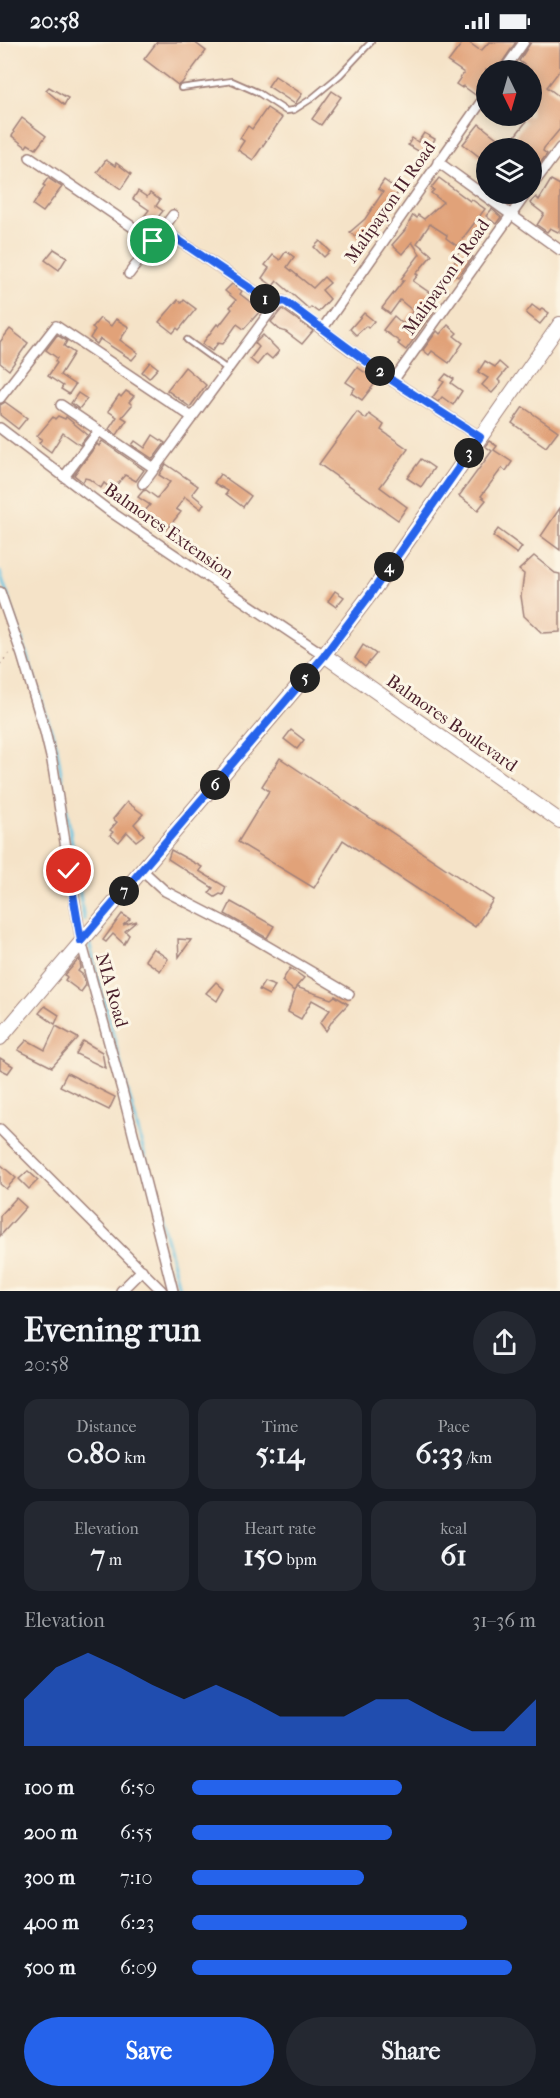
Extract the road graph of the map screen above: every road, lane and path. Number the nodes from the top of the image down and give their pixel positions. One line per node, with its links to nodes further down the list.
1 (371, 42): 4 (lane)
2 (524, 42): 3 (street)
3 (511, 60)
4 (181, 88)
5 (476, 109): 8 (street, Malipayon II Road)
6 (560, 148): 9 (street)
7 (30, 157): 14 (street)
8 (438, 162): 12 (street); 19 (street, Malipayon II Road)
9 (542, 172)
10 (518, 204): 12 (street, Malipayon I Road)
11 (173, 214): 13 (street)
12 (511, 214): 15 (street); 22 (street, Malipayon I Road)
13 (162, 229): 14 (street); 17 (street)
14 (153, 241): 16 (street)
15 (560, 250)
16 (129, 274)
17 (275, 305): 19 (street); 21 (street)
18 (560, 324): 28 (main road)
19 (322, 328): 22 (street)
20 (187, 340): 21 (lane)
21 (227, 369): 25 (street)
22 (393, 381): 28 (street)
23 (0, 398): 25 (street)
24 (61, 405): 27 (street)
25 (192, 417): 29 (street)
26 (0, 428): 30 (street, Balmores Extension)
27 (99, 431): 29 (street); 30 (street)
28 (480, 437): 34 (main road)
29 (154, 468): 31 (street)
30 (64, 477): 34 (street, Balmores Extension)
31 (143, 484)
32 (0, 592): 33 (street, NIA Road)
33 (18, 646): 35 (path); 38 (street, NIA Road)
34 (324, 656): 36 (main road, Balmores Boulevard); 37 (main road)
35 (0, 664)
36 (560, 821)
37 (141, 870): 38 (main road); 39 (street)
38 (81, 941): 40 (main road); 45 (street, NIA Road)
39 (349, 994)
40 (0, 1038)
41 (0, 1129): 42 (street)
42 (142, 1270): 43 (street); 44 (street)
43 (121, 1291)
44 (162, 1291)
45 (173, 1291)

